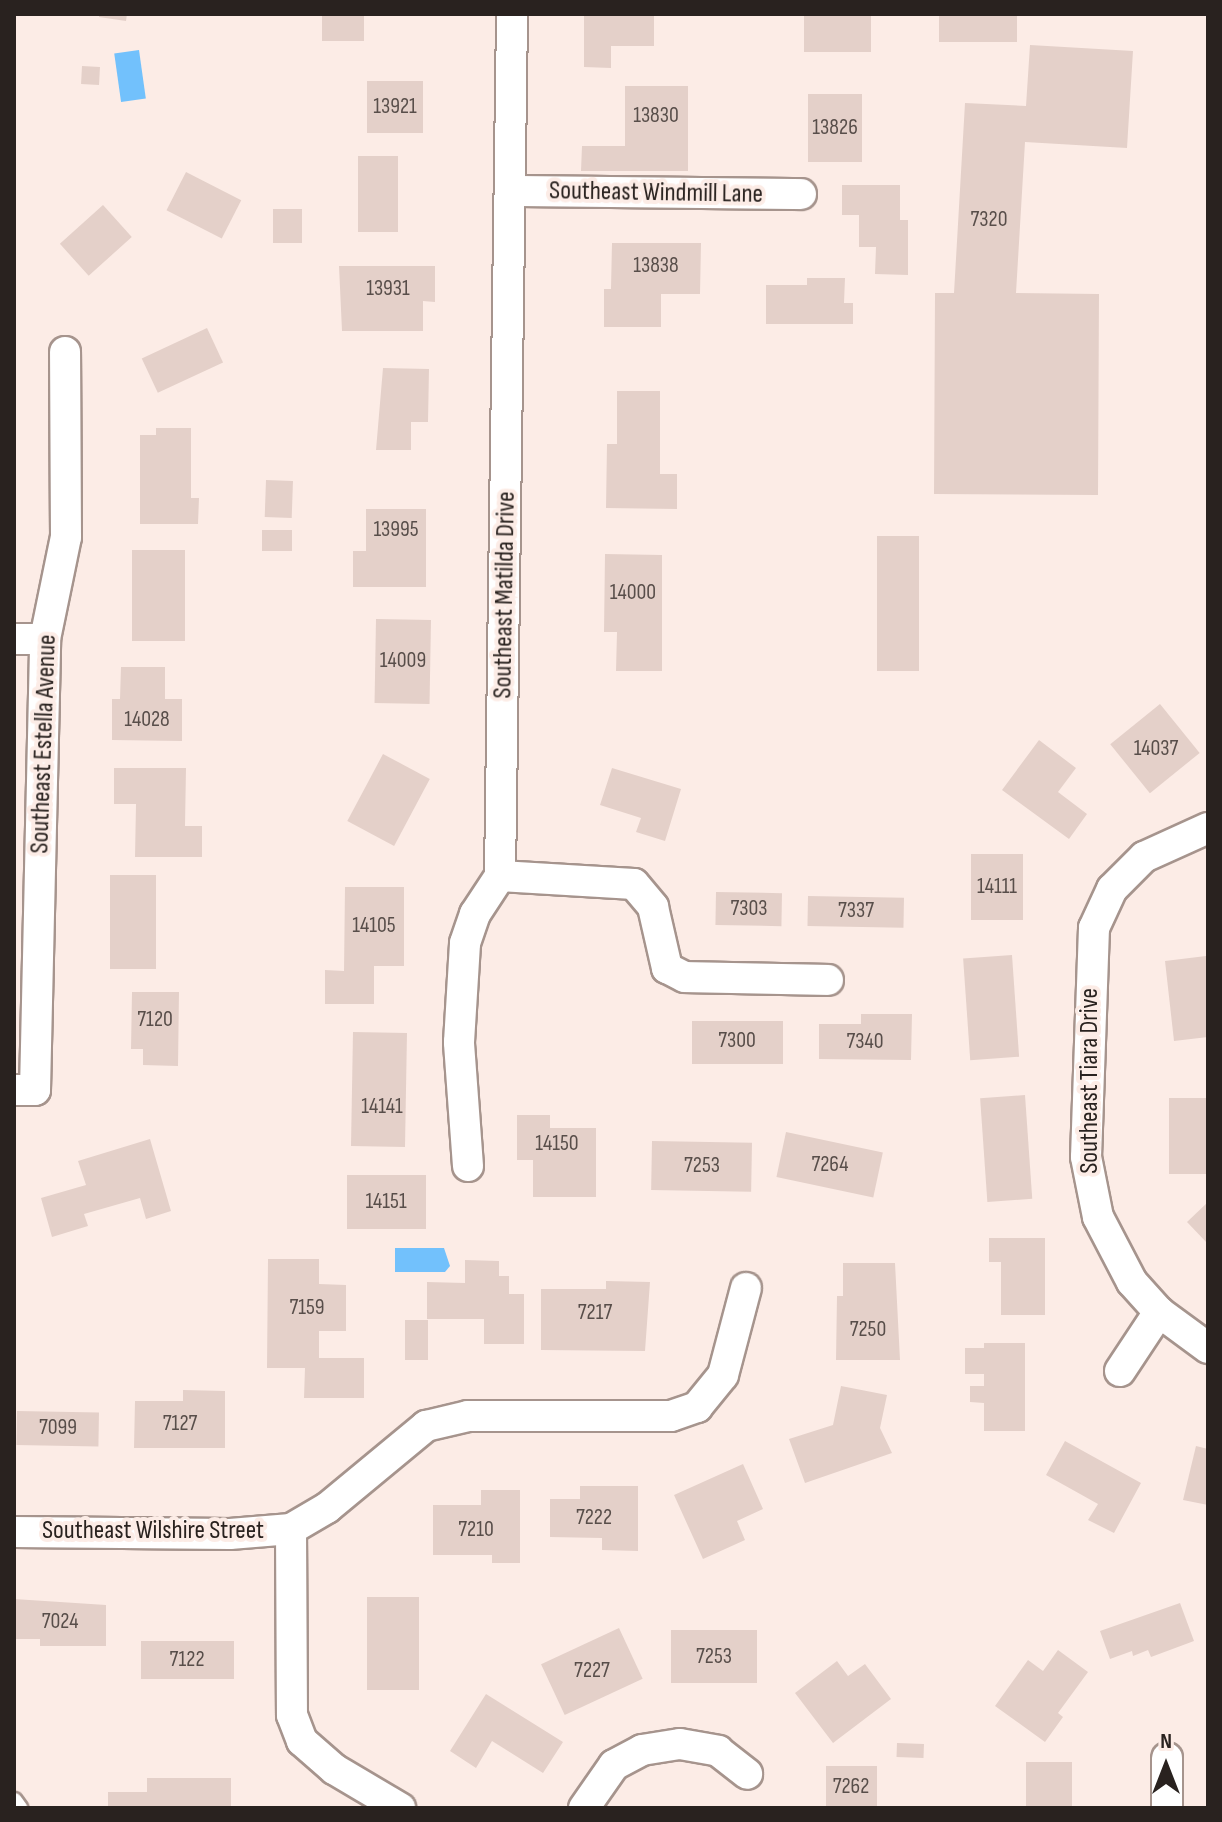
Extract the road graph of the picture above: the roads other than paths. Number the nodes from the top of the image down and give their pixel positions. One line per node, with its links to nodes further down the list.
1 (512, 14): 2 (street, Southeast Matilda Drive)
2 (511, 191): 3 (street, Southeast Windmill Lane); 8 (street, Southeast Matilda Drive)
3 (801, 194)
4 (65, 352): 6 (street, Southeast Estella Avenue)
5 (14, 639): 6 (street)
6 (45, 639): 10 (street, Southeast Estella Avenue)
7 (1208, 828): 13 (street, Southeast Tiara Drive)
8 (500, 876): 9 (street); 11 (street)
9 (828, 980)
10 (25, 1090)
11 (468, 1166)
12 (746, 1288): 16 (street)
13 (1159, 1312): 14 (street, Southeast Tiara Drive); 15 (street)
14 (1208, 1348)
15 (1120, 1371)
16 (291, 1529): 17 (street, Southeast Wilshire Street); 22 (street)
17 (14, 1532)
18 (1167, 1758): 24 (street)
19 (747, 1774): 23 (street)
20 (14, 1801): 21 (lane)
21 (19, 1808)
22 (400, 1808)
23 (584, 1808)
24 (1167, 1808)

